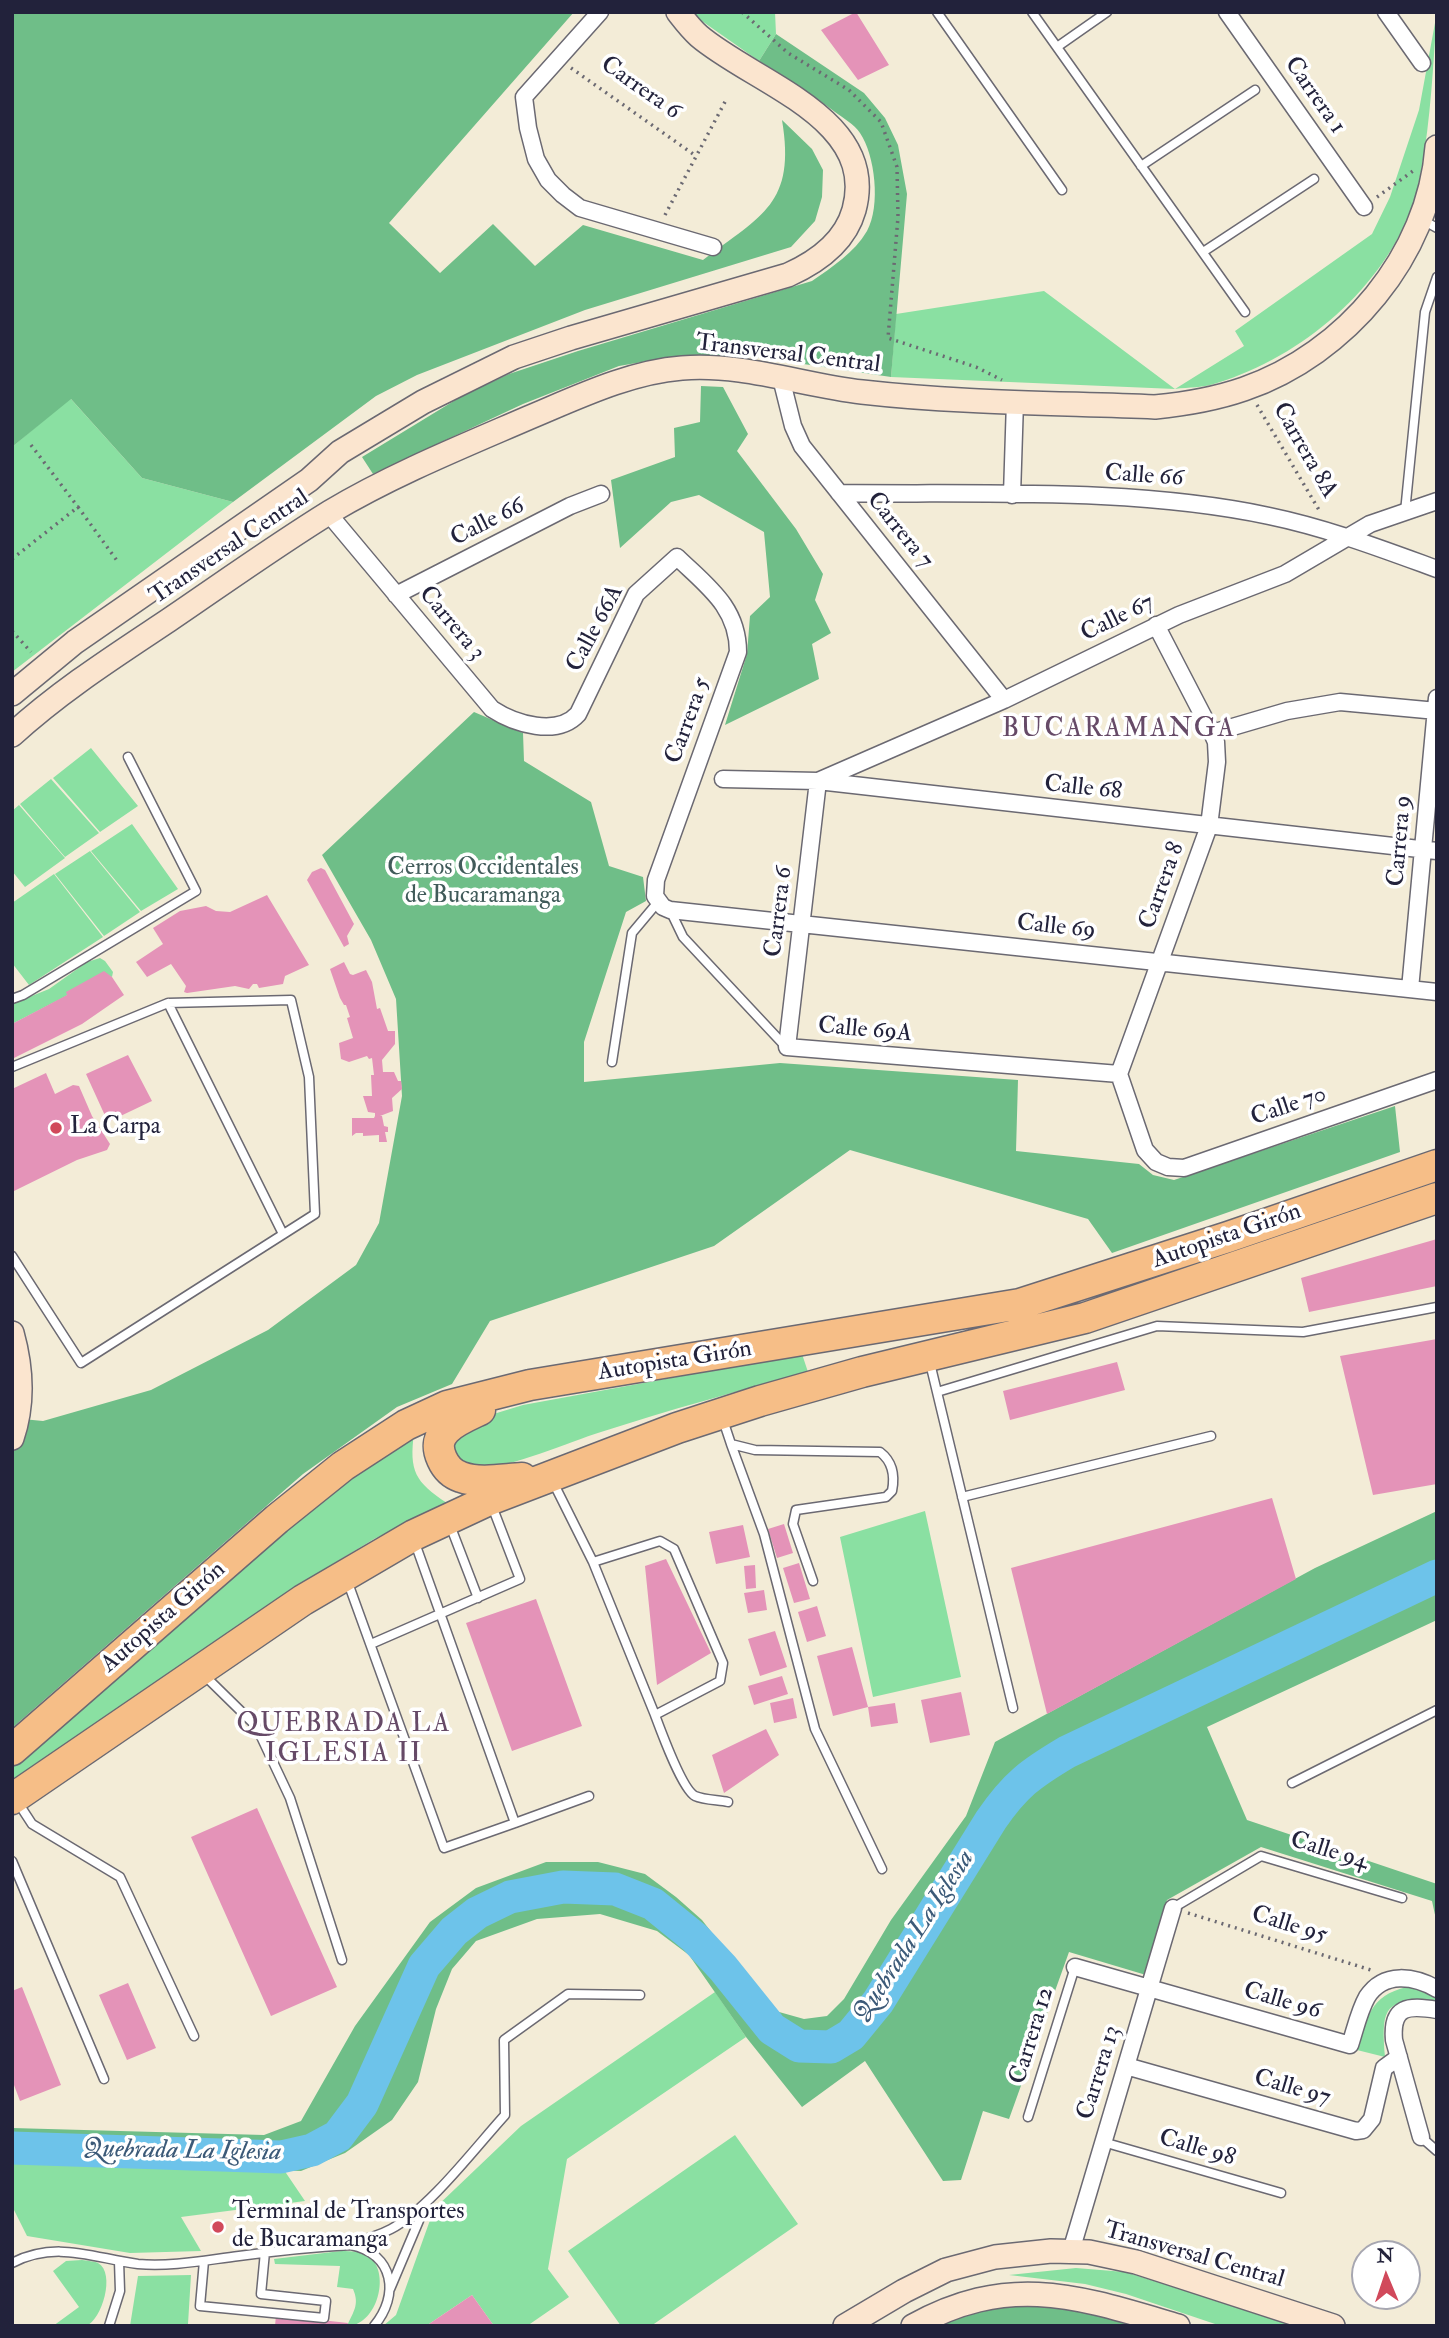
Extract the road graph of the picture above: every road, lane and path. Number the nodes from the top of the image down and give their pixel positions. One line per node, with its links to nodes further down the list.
1 (600, 12): 9 (street)
2 (678, 12): 46 (main road, Transversal Central)
3 (937, 12): 18 (lane)
4 (1032, 12): 8 (lane)
5 (1107, 12): 8 (lane)
6 (1227, 12): 19 (street, Carrera 1)
7 (1386, 12): 10 (street)
8 (1057, 47): 16 (lane)
9 (558, 59): 15 (path, Carrera 6); 21 (street)
10 (1422, 63)
11 (1255, 90): 16 (lane)
12 (726, 100): 15 (path)
13 (1437, 147): 14 (main road, Transversal Central)
14 (1436, 155): 19 (path); 20 (main road, Transversal Central)
15 (696, 156): 21 (path)
16 (1141, 166): 23 (lane)
17 (1314, 179): 23 (lane)
18 (1062, 190)
19 (1364, 207)
20 (1429, 224): 27 (main road, Transversal Central)
21 (657, 230): 22 (street)
22 (713, 247)
23 (1203, 252): 25 (lane)
24 (1437, 277): 35 (lane)
25 (1245, 312)
26 (781, 378): 28 (main road, Transversal Central); 30 (street, Carrera 7); 36 (main road, Transversal Central)
27 (1247, 388): 28 (main road, Transversal Central); 37 (path, Carrera 8A)
28 (1015, 401): 32 (street)
29 (31, 445): 34 (path)
30 (839, 493): 32 (street, Calle 66); 48 (street, Carrera 7)
31 (601, 494): 43 (street, Calle 66)
32 (1012, 495): 37 (street, Calle 66)
33 (1437, 501): 35 (street, Calle 67)
34 (78, 507): 40 (path); 41 (path)
35 (1405, 512): 38 (street, Calle 67)
36 (328, 513): 43 (street, Carrera 3); 52 (main road, Transversal Central)
37 (1331, 532): 38 (street, Calle 66)
38 (1349, 537): 42 (street, Calle 66); 44 (street, Calle 67)
39 (677, 556): 50 (street, Calle 66A); 58 (street, Carrera 5)
40 (12, 559)
41 (118, 562)
42 (1437, 569)
43 (396, 595): 50 (street, Carrera 3)
44 (1156, 625): 48 (street, Calle 67); 51 (street, Carrera 8)
45 (12, 631): 46 (path)
46 (44, 667): 47 (main road, Transversal Central)
47 (12, 694)
48 (1004, 700): 55 (street, Calle 67)
49 (1436, 707): 51 (street); 57 (street, Carrera 9)
50 (561, 726)
51 (1212, 733): 56 (street, Carrera 8)
52 (12, 735)
53 (128, 757): 63 (lane)
54 (723, 779): 55 (street, Calle 68)
55 (818, 782): 56 (street, Calle 68); 59 (street, Carrera 6)
56 (1209, 826): 57 (street, Calle 68); 60 (street, Carrera 8)
57 (1430, 851): 61 (street, Carrera 9)
58 (664, 906): 59 (street, Calle 69); 65 (lane, Calle 69A); 66 (lane)
59 (802, 924): 60 (street, Calle 69); 65 (street, Carrera 6)
60 (1160, 962): 61 (street, Calle 69); 68 (street, Carrera 8)
61 (1410, 989): 62 (street, Calle 69)
62 (1437, 992)
63 (12, 999)
64 (168, 1003): 67 (lane); 72 (lane); 72 (lane)
65 (787, 1047): 68 (street, Calle 69A)
66 (612, 1062)
67 (12, 1067)
68 (1119, 1074): 69 (street, Calle 70)
69 (1437, 1080)
70 (1437, 1164): 76 (highway, Autopista Girón)
71 (1437, 1198): 76 (highway, Autopista Girón)
72 (284, 1234): 73 (lane)
73 (12, 1256)
74 (1437, 1307): 78 (lane)
75 (12, 1333): 81 (main road)
76 (924, 1340): 77 (highway, Autopista Girón); 78 (lane); 79 (highway, Autopista Girón)
77 (530, 1385): 83 (highway); 98 (highway, Autopista Girón)
78 (937, 1392): 84 (lane)
79 (720, 1413): 82 (lane); 83 (highway, Autopista Girón)
80 (1211, 1436): 84 (lane)
81 (12, 1438)
82 (732, 1444): 90 (lane); 105 (lane)
83 (550, 1477): 85 (highway, Autopista Girón); 88 (lane)
84 (962, 1497): 95 (lane)
85 (489, 1500): 86 (highway, Autopista Girón); 91 (lane)
86 (447, 1518): 87 (highway, Autopista Girón); 91 (lane)
87 (412, 1536): 89 (highway, Autopista Girón); 92 (lane)
88 (593, 1562): 97 (lane); 97 (lane)
89 (345, 1574): 93 (lane); 94 (highway, Autopista Girón)
90 (813, 1581)
91 (478, 1598): 92 (lane)
92 (440, 1614): 93 (lane); 103 (lane)
93 (370, 1644): 103 (lane)
94 (200, 1671): 101 (highway, Autopista Girón); 108 (lane)
95 (1013, 1708)
96 (1437, 1710): 99 (lane)
97 (655, 1715): 102 (lane)
98 (12, 1750)
99 (1292, 1783)
100 (589, 1796): 103 (lane)
101 (14, 1798): 115 (lane)
102 (728, 1802)
103 (515, 1823)
104 (12, 1861): 118 (lane)
105 (883, 1869)
106 (1402, 1898): 107 (lane, Calle 94)
107 (1173, 1908): 110 (path, Calle 95); 111 (street, Carrera 13)
108 (342, 1960)
109 (1075, 1967): 111 (street, Calle 96); 119 (lane, Carrera 12)
110 (1394, 1978): 111 (street, Calle 96); 112 (street)
111 (1149, 1988): 117 (street, Carrera 13)
112 (1437, 1989)
113 (640, 1995): 124 (lane)
114 (1437, 2010): 116 (street)
115 (194, 2036)
116 (1399, 2057): 117 (street, Calle 97); 120 (street)
117 (1126, 2066): 121 (street, Carrera 13)
118 (104, 2079)
119 (1028, 2117)
120 (1421, 2137): 122 (lane)
121 (1103, 2142): 123 (lane, Calle 98); 126 (street, Carrera 13)
122 (1437, 2151)
123 (1280, 2193)
124 (427, 2201): 125 (lane); 131 (lane)
125 (334, 2246): 127 (lane); 131 (lane)
126 (1071, 2251): 134 (main road, Transversal Central); 137 (main road, Transversal Central)
127 (265, 2252): 129 (lane); 129 (lane)
128 (119, 2261): 129 (lane); 130 (lane); 132 (lane)
129 (204, 2261)
130 (12, 2263)
131 (390, 2289): 133 (lane)
132 (108, 2326)
133 (374, 2326)
134 (845, 2326)
135 (913, 2326): 136 (main road)
136 (1178, 2326)
137 (1333, 2326)

